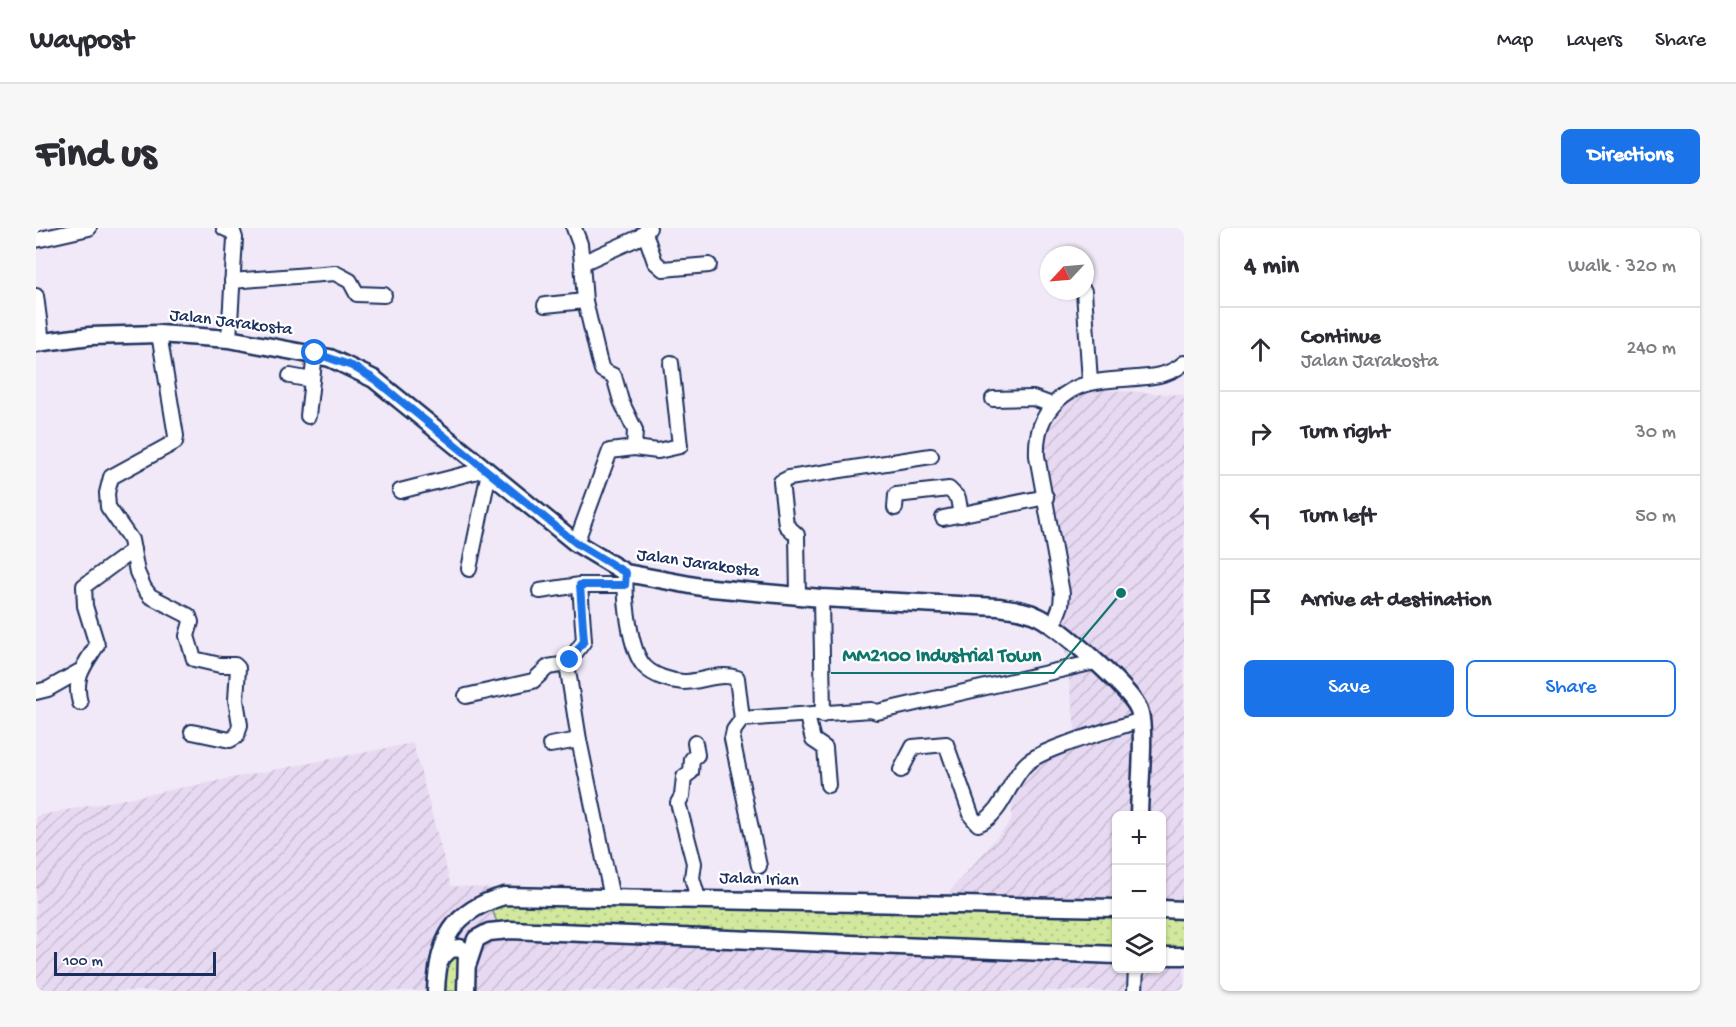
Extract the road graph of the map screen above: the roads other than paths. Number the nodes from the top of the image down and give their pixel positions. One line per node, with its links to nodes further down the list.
1 (104, 228): 4 (street)
2 (224, 228): 9 (street)
3 (574, 228): 7 (street)
4 (89, 229): 6 (street)
5 (647, 231): 7 (street); 8 (street)
6 (36, 240)
7 (582, 262): 13 (street)
8 (709, 265)
9 (232, 281): 10 (street); 16 (street)
10 (384, 295)
11 (36, 297): 17 (street)
12 (1085, 300): 23 (street)
13 (585, 301): 14 (street); 27 (street)
14 (545, 305)
15 (159, 334): 16 (street, Jalan Jarakosta); 17 (street, Jalan Jarakosta); 36 (street)
16 (229, 339): 18 (street, Jalan Jarakosta)
17 (39, 342)
18 (315, 353): 22 (street); 29 (street, Jalan Jarakosta)
19 (671, 363): 27 (street)
20 (1184, 363): 23 (street)
21 (290, 376): 22 (street)
22 (312, 380): 26 (street)
23 (1090, 382): 25 (street)
24 (993, 399): 25 (street)
25 (1052, 405): 31 (street)
26 (308, 416)
27 (634, 448): 35 (street)
28 (931, 456): 41 (street)
29 (488, 470): 30 (street); 35 (street, Jalan Jarakosta); 37 (street)
30 (400, 491)
31 (1046, 497): 33 (street); 43 (street)
32 (895, 508): 33 (street)
33 (961, 515): 34 (street)
34 (943, 518)
35 (576, 543): 38 (street, Jalan Jarakosta)
36 (133, 550): 46 (street); 54 (street)
37 (469, 569)
38 (625, 579): 39 (street); 41 (street, Jalan Jarakosta); 52 (street)
39 (580, 585): 40 (street); 45 (street)
40 (540, 591)
41 (798, 596): 42 (street, Jalan Jarakosta)
42 (821, 598): 43 (street, Jalan Jarakosta); 50 (street)
43 (1053, 626): 44 (street, Jalan Jarakosta)
44 (1095, 662): 50 (street); 53 (street, Jalan Jarakosta)
45 (567, 664): 48 (street); 55 (street)
46 (78, 672): 47 (street); 49 (street)
47 (36, 692)
48 (466, 696)
49 (80, 703)
50 (823, 715): 51 (street)
51 (807, 716): 52 (street); 59 (street)
52 (742, 719): 61 (street)
53 (1141, 720): 58 (street); 60 (street, Jalan Jarakosta)
54 (192, 732)
55 (579, 740): 57 (street); 63 (street)
56 (695, 743): 64 (street)
57 (550, 745)
58 (901, 770)
59 (828, 785)
60 (1139, 811)
61 (759, 866)
62 (502, 896): 63 (street, Jalan Irian); 68 (street); 73 (street, Jalan Irian)
63 (612, 898): 64 (street, Jalan Irian)
64 (698, 898): 65 (street, Jalan Irian)
65 (1112, 908)
66 (1166, 909): 67 (street)
67 (1184, 910)
68 (508, 930): 69 (street); 72 (street)
69 (1112, 955)
70 (1166, 956): 71 (street)
71 (1184, 956)
72 (468, 963): 73 (street); 76 (street)
73 (437, 965): 75 (street, Jalan Irian)
74 (1136, 973): 77 (street)
75 (436, 991)
76 (466, 991)
77 (1135, 991)

